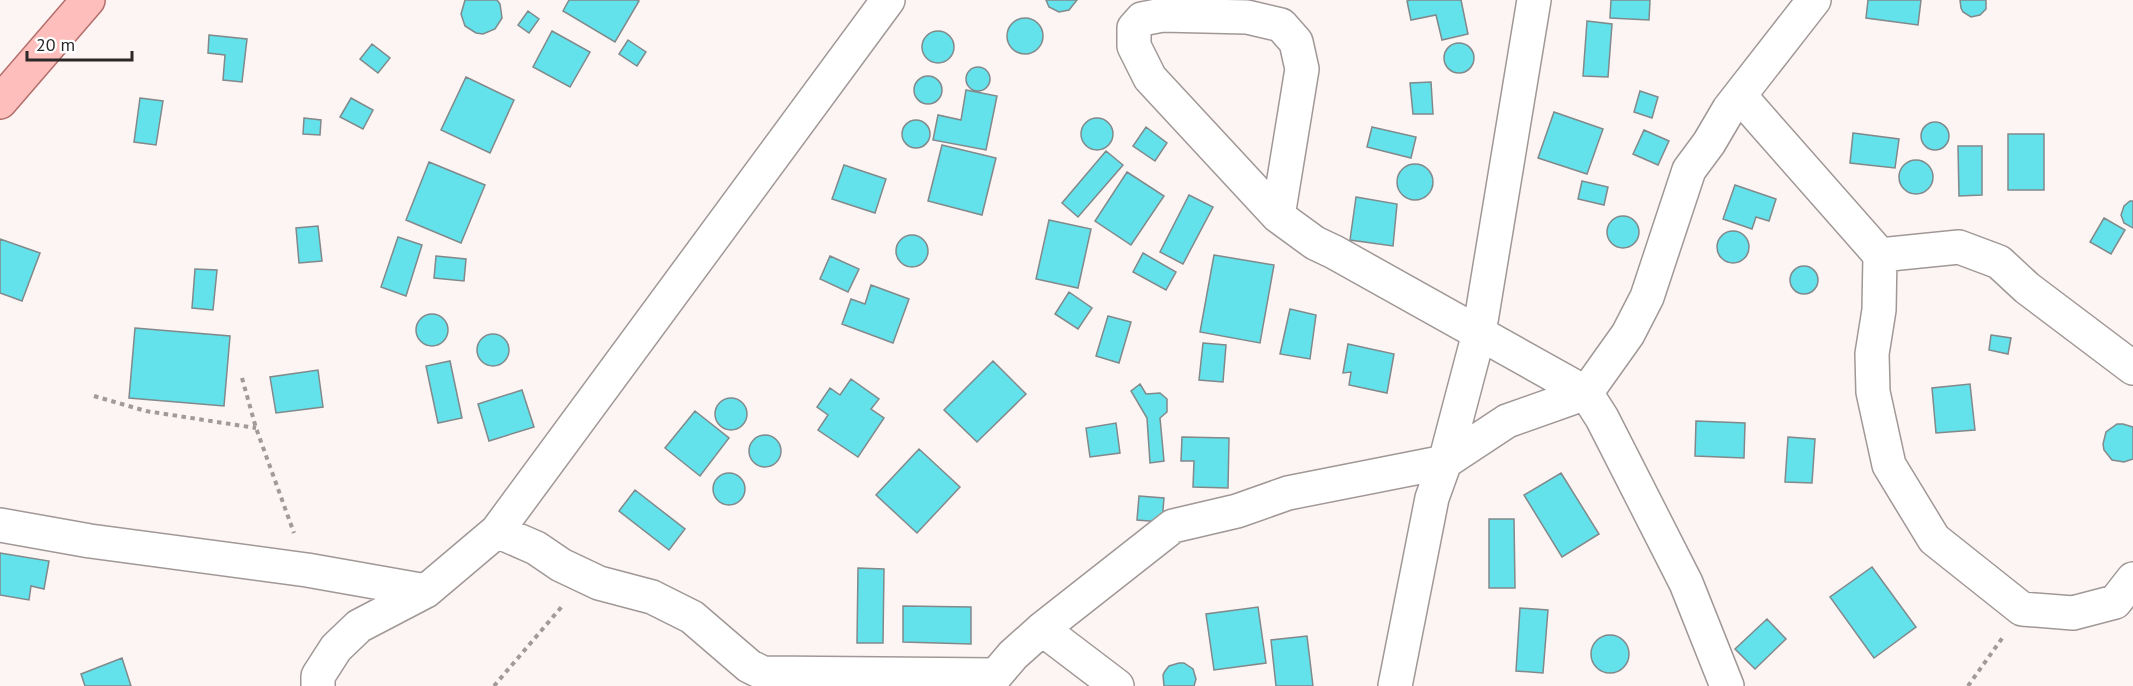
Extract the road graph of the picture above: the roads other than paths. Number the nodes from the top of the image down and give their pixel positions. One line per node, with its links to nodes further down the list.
1 (88, 0): 6 (main road)
2 (888, 0): 14 (street)
3 (1534, 0): 9 (street)
4 (1814, 0): 5 (street)
5 (1740, 96): 8 (street); 11 (street)
6 (0, 102)
7 (1278, 216): 7 (street); 9 (street)
8 (1880, 255): 10 (street); 15 (street)
9 (1479, 333): 11 (street); 12 (street)
10 (2133, 367)
11 (1586, 393): 12 (street); 21 (street)
12 (1445, 462): 17 (street); 20 (street)
13 (0, 525): 16 (street)
14 (498, 531): 16 (street); 17 (street)
15 (2133, 579)
16 (426, 591): 18 (street)
17 (1042, 629): 19 (street)
18 (318, 686)
19 (1117, 686)
20 (1395, 686)
21 (1727, 686)

